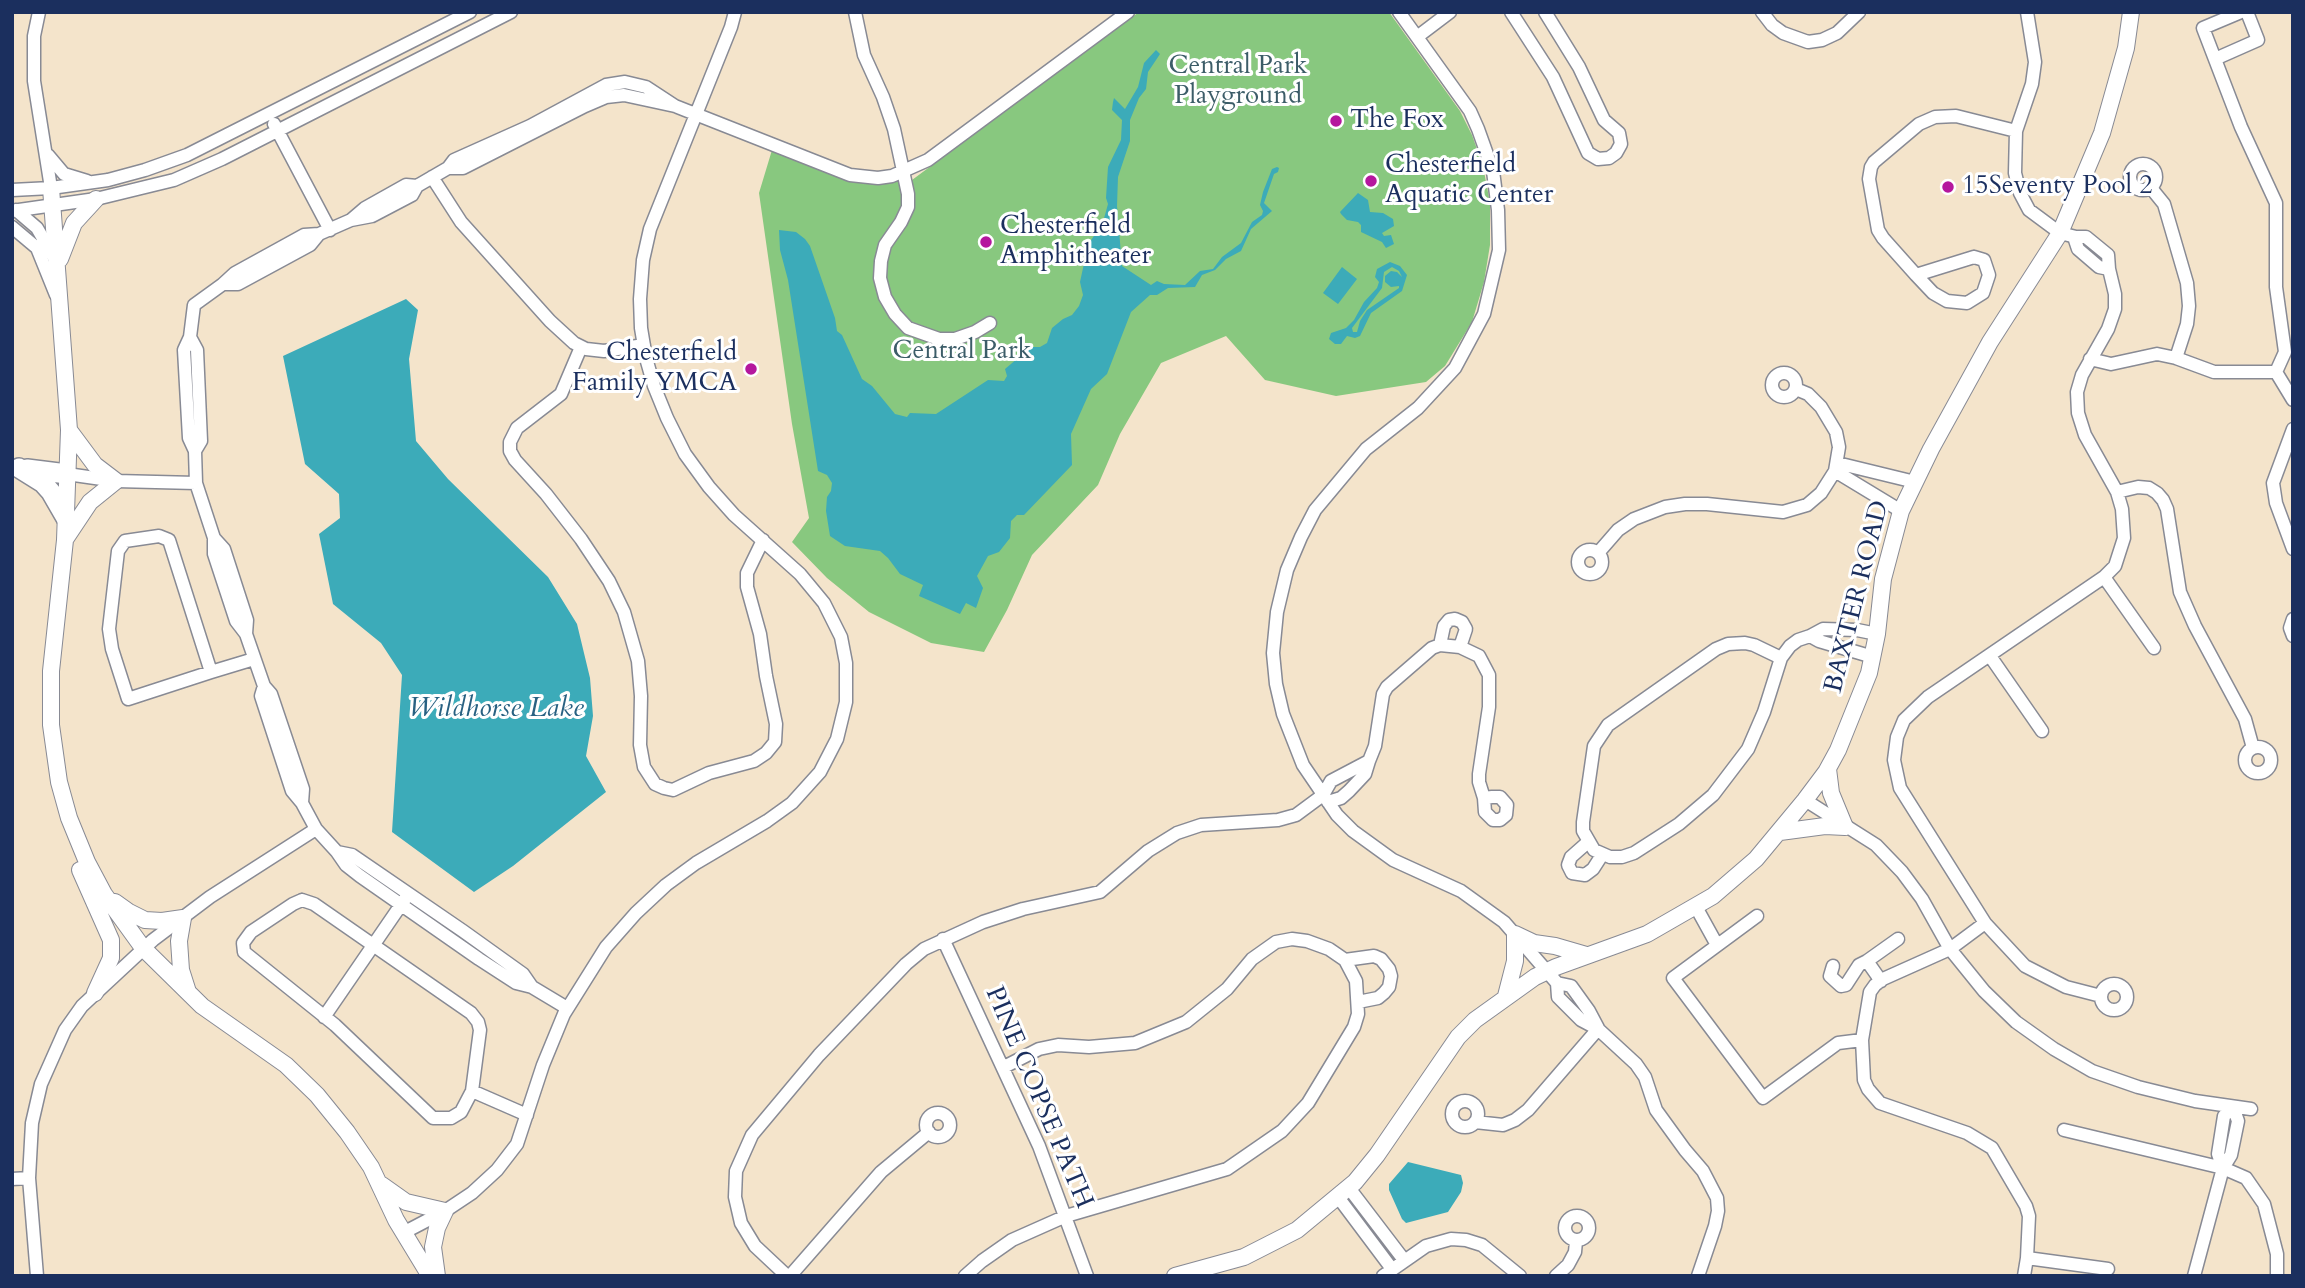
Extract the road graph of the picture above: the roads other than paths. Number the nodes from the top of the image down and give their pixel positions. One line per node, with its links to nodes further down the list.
1 (39, 12): 23 (street)
2 (470, 12): 20 (street)
3 (511, 12): 21 (street)
4 (735, 12): 19 (street)
5 (855, 12): 24 (street)
6 (1399, 12): 17 (street)
7 (1450, 12): 17 (street)
8 (1511, 12): 9 (street)
9 (1545, 12)
10 (1762, 12): 11 (street)
11 (1859, 12)
12 (2027, 12): 22 (street)
13 (2131, 12): 35 (main road, BAXTER ROAD)
14 (2241, 12): 18 (street)
15 (2247, 12): 18 (street)
16 (1126, 13): 24 (street)
17 (1417, 37): 79 (street)
18 (2215, 59): 44 (street)
19 (697, 114): 24 (street); 25 (street); 40 (street)
20 (269, 115): 21 (street); 26 (street)
21 (277, 131): 30 (street); 34 (street)
22 (2016, 131): 35 (street); 37 (street)
23 (46, 152): 26 (street); 27 (street)
24 (903, 173): 39 (street)
25 (432, 177): 34 (street); 41 (street)
26 (93, 182): 27 (street)
27 (51, 188): 29 (street); 31 (main road)
28 (2151, 188): 42 (street)
29 (12, 190)
30 (96, 199): 31 (street); 36 (main road)
31 (52, 206): 32 (street); 36 (main road)
32 (14, 211): 36 (street)
33 (12, 227): 38 (street)
34 (325, 232): 54 (street)
35 (2067, 235): 43 (street); 53 (main road, BAXTER ROAD)
36 (58, 265): 38 (main road)
37 (1916, 275): 37 (street)
38 (61, 309): 48 (main road)
39 (990, 323)
40 (644, 345): 41 (street); 59 (street)
41 (581, 346): 59 (street)
42 (2176, 358): 43 (street); 44 (street)
43 (2090, 359): 55 (street)
44 (2276, 372): 46 (street)
45 (1796, 388): 49 (street)
46 (2293, 400)
47 (2293, 429): 60 (street)
48 (69, 430): 51 (main road); 52 (main road)
49 (1836, 467): 53 (street); 56 (street); 61 (street)
50 (15, 469): 51 (highway); 57 (highway)
51 (67, 474): 52 (street); 57 (main road)
52 (116, 481): 54 (street); 58 (main road)
53 (1915, 482): 56 (main road, BAXTER ROAD)
54 (196, 483): 73 (street)
55 (2117, 492): 62 (street); 76 (street)
56 (1901, 511): 64 (main road, BAXTER ROAD)
57 (66, 518): 58 (main road)
58 (65, 540): 85 (main road)
59 (763, 540): 112 (street)
60 (2293, 549)
61 (1598, 553)
62 (2104, 577): 69 (street); 70 (street)
63 (2293, 619): 66 (street)
64 (1877, 634): 65 (street); 71 (main road, BAXTER ROAD)
65 (1810, 636): 71 (street); 72 (street)
66 (2293, 636)
67 (1440, 645): 68 (street); 68 (street); 77 (street)
68 (1460, 647): 80 (street)
69 (2154, 648)
70 (1990, 656): 75 (street); 93 (street)
71 (1872, 657): 78 (main road, BAXTER ROAD)
72 (1781, 658): 86 (street); 87 (street)
73 (254, 659): 74 (street); 83 (street)
74 (211, 673): 74 (street)
75 (2042, 732)
76 (2253, 748)
77 (1368, 761): 79 (street); 79 (street)
78 (1828, 769): 81 (main road, BAXTER ROAD); 82 (main road)
79 (1326, 798): 94 (street); 95 (street)
80 (1485, 798)
81 (1805, 800): 82 (street); 84 (main road, BAXTER ROAD)
82 (1845, 827): 84 (main road); 100 (street)
83 (316, 829): 89 (street); 92 (street)
84 (1780, 832): 90 (main road, BAXTER ROAD)
85 (75, 834): 88 (main road); 107 (main road)
86 (1588, 842): 87 (street); 87 (street)
87 (1602, 855)
88 (104, 894): 92 (main road); 99 (main road)
89 (405, 899): 98 (street); 112 (street)
90 (1696, 907): 97 (street); 101 (main road, BAXTER ROAD)
91 (1757, 916): 97 (street)
92 (183, 918): 99 (street); 108 (main road)
93 (1985, 923): 100 (street); 110 (street)
94 (1515, 934): 101 (main road); 105 (street); 109 (main road)
95 (943, 939): 116 (street, PINE COPSE PATH); 141 (street)
96 (1898, 939): 103 (street)
97 (1717, 945): 115 (street)
98 (374, 946): 113 (street); 113 (street); 117 (street)
99 (143, 948): 107 (street); 108 (main road)
100 (1950, 949): 106 (street); 118 (street)
101 (1587, 955): 105 (main road, BAXTER ROAD)
102 (1345, 960): 111 (street); 111 (street); 116 (street)
103 (1867, 961): 104 (street); 106 (street)
104 (1833, 966)
105 (1552, 977): 109 (main road, BAXTER ROAD); 114 (street)
106 (1881, 981): 115 (street)
107 (95, 993): 125 (street)
108 (189, 994): 127 (main road)
109 (1506, 996): 128 (main road, BAXTER ROAD)
110 (2101, 996)
111 (1358, 1002): 130 (street)
112 (567, 1008): 120 (street)
113 (324, 1017): 117 (street)
114 (1598, 1029): 121 (street); 146 (street)
115 (1862, 1040): 133 (street)
116 (1004, 1067): 130 (street, PINE COPSE PATH)
117 (472, 1091): 120 (street)
118 (2233, 1107): 119 (street); 124 (street)
119 (2251, 1109)
120 (527, 1115): 129 (street)
121 (1475, 1122)
122 (2064, 1130): 124 (street)
123 (929, 1132): 141 (street)
124 (2223, 1168): 148 (street); 149 (street)
125 (29, 1178): 126 (street); 138 (street)
126 (12, 1179)
127 (377, 1181): 129 (main road); 131 (main road)
128 (1343, 1192): 134 (street); 136 (street); 144 (main road, BAXTER ROAD)
129 (445, 1211): 131 (street); 140 (main road)
130 (1066, 1216): 142 (street); 143 (street, PINE COPSE PATH)
131 (403, 1233): 139 (main road)
132 (1576, 1241): 137 (street)
133 (2027, 1258): 135 (street); 147 (street)
134 (1404, 1260): 136 (street); 145 (street)
135 (2108, 1269)
136 (1388, 1272)
137 (1557, 1275)
138 (37, 1276)
139 (430, 1276)
140 (437, 1276)
141 (789, 1276)
142 (965, 1276)
143 (1087, 1276)
144 (1175, 1276)
145 (1520, 1276)
146 (1698, 1276)
147 (2024, 1276)
148 (2194, 1276)
149 (2277, 1276)

